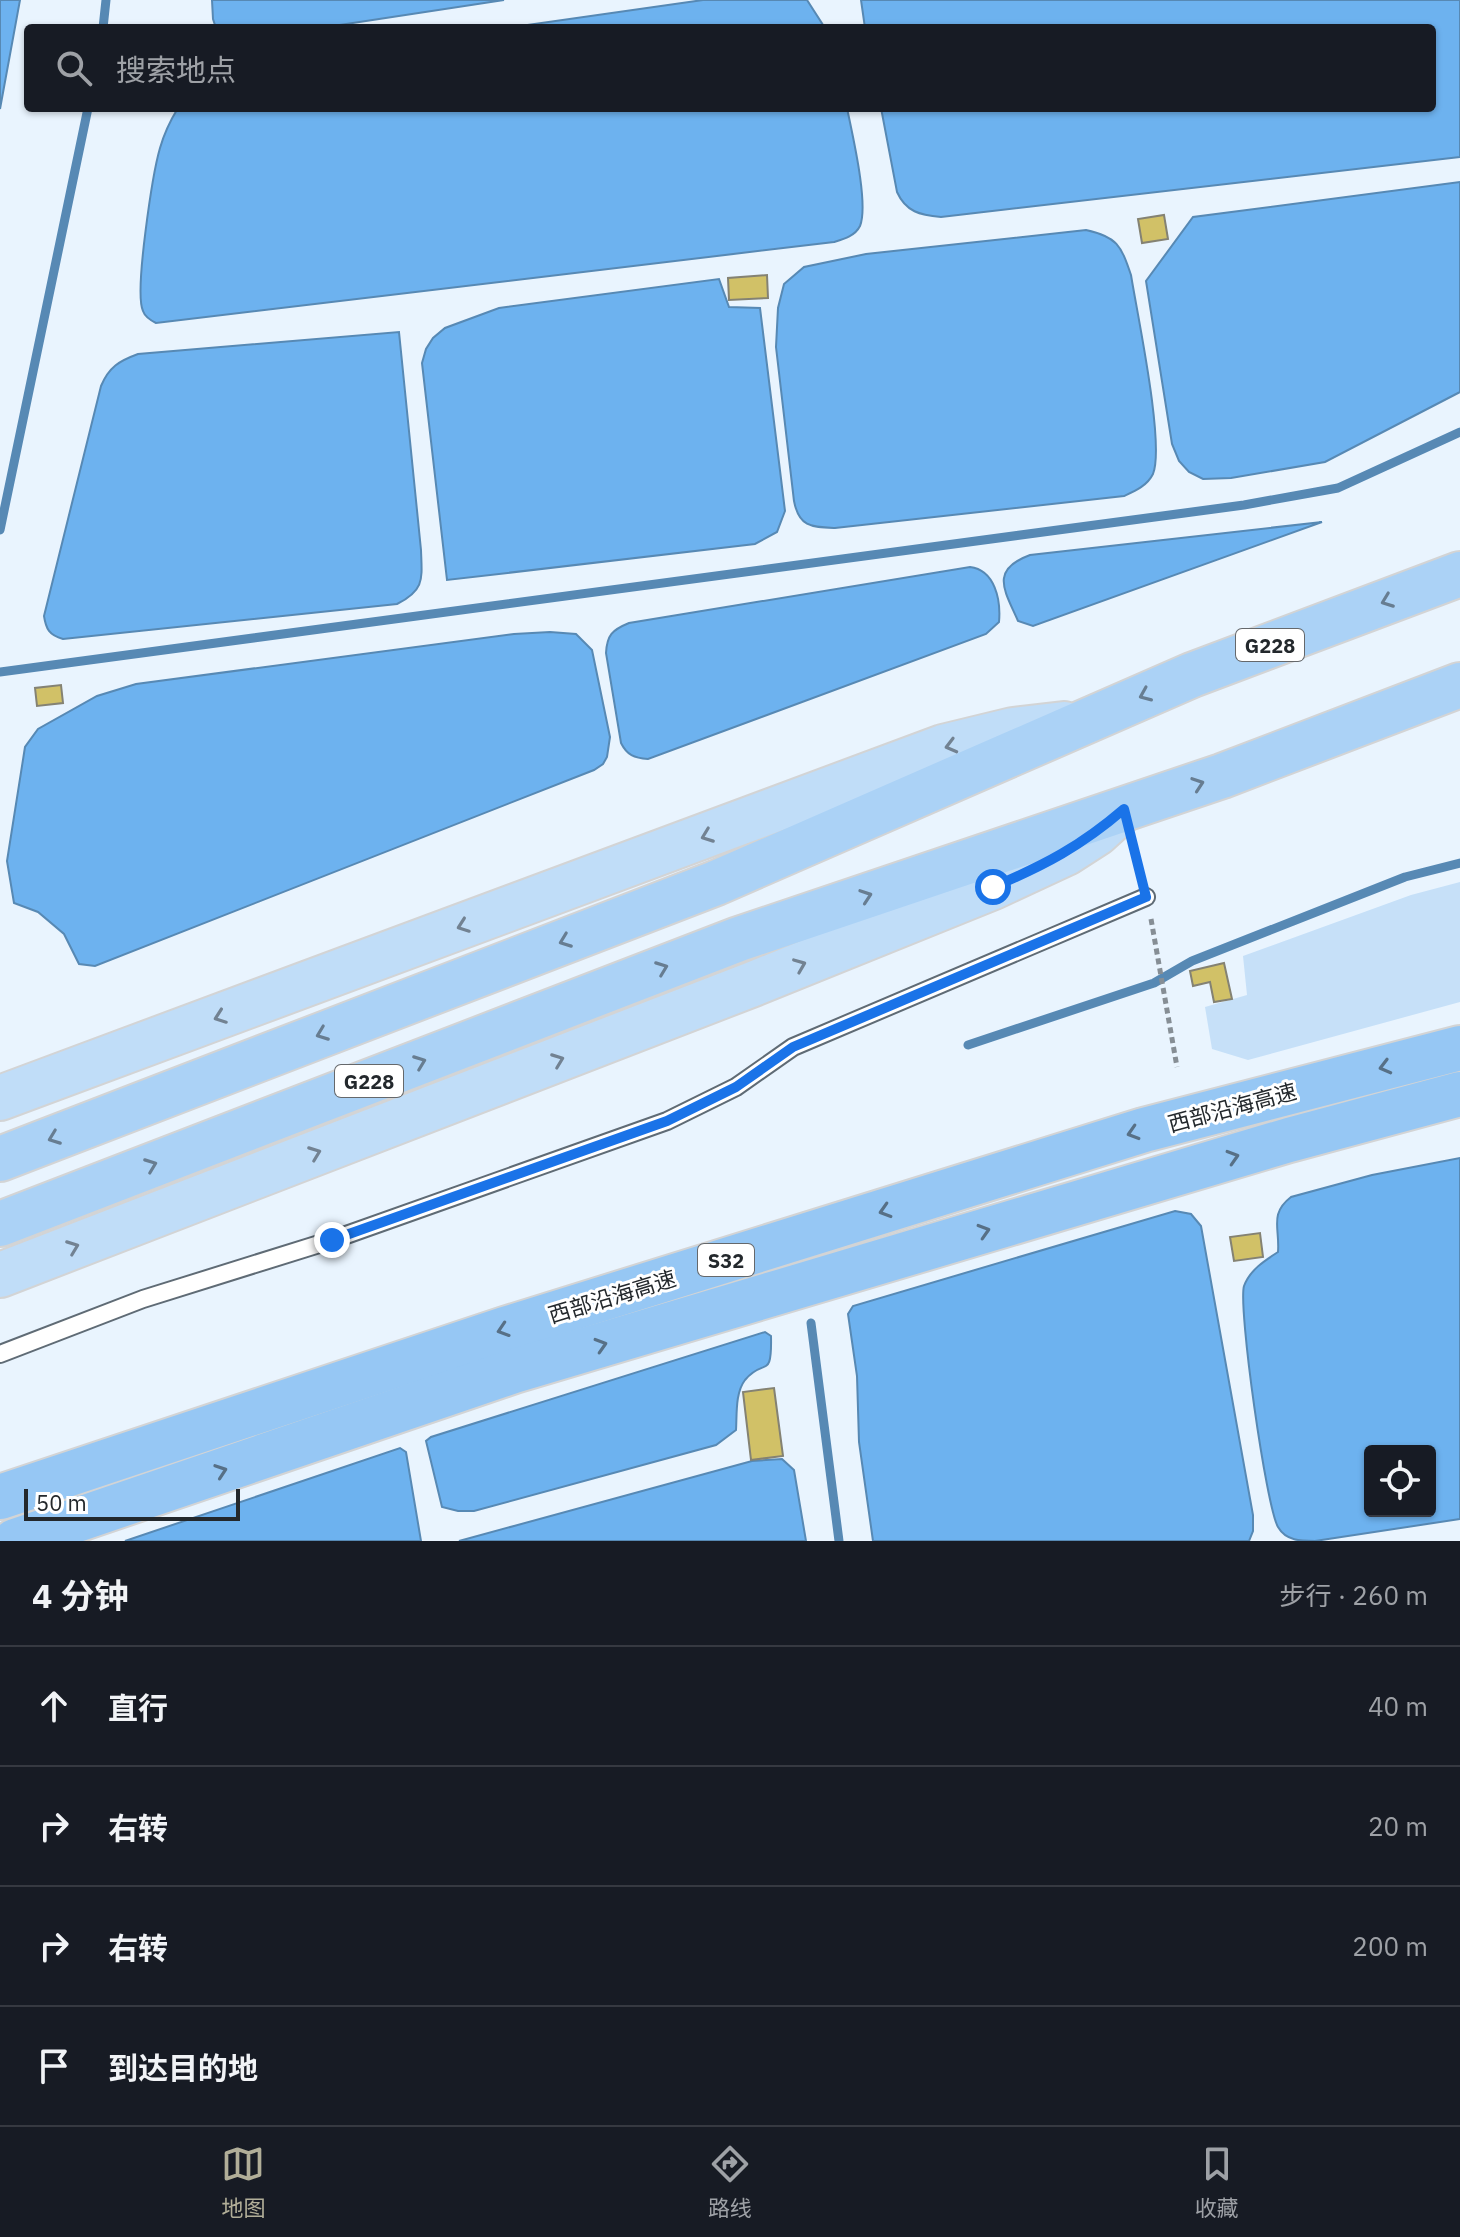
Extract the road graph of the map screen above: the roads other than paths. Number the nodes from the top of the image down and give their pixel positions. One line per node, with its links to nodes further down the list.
1 (1460, 574): 3 (highway, G228, one-way to 3)
2 (1460, 685): 4 (highway, G228, one-way to 2)
3 (1083, 722): 8 (main road, one-way to 8); 9 (highway, G228, one-way to 9)
4 (1124, 809): 10 (highway, G228, one-way to 4); 11 (main road, one-way to 4)
5 (1146, 897): 12 (lane)
6 (1460, 1048): 13 (highway, 西部沿海高速 / S32, one-way to 13)
7 (1460, 1094): 14 (highway, 西部沿海高速 / S32, one-way to 7)
8 (0, 1098)
9 (0, 1159)
10 (0, 1224)
11 (0, 1275)
12 (0, 1354)
13 (0, 1497)
14 (15, 1541)

